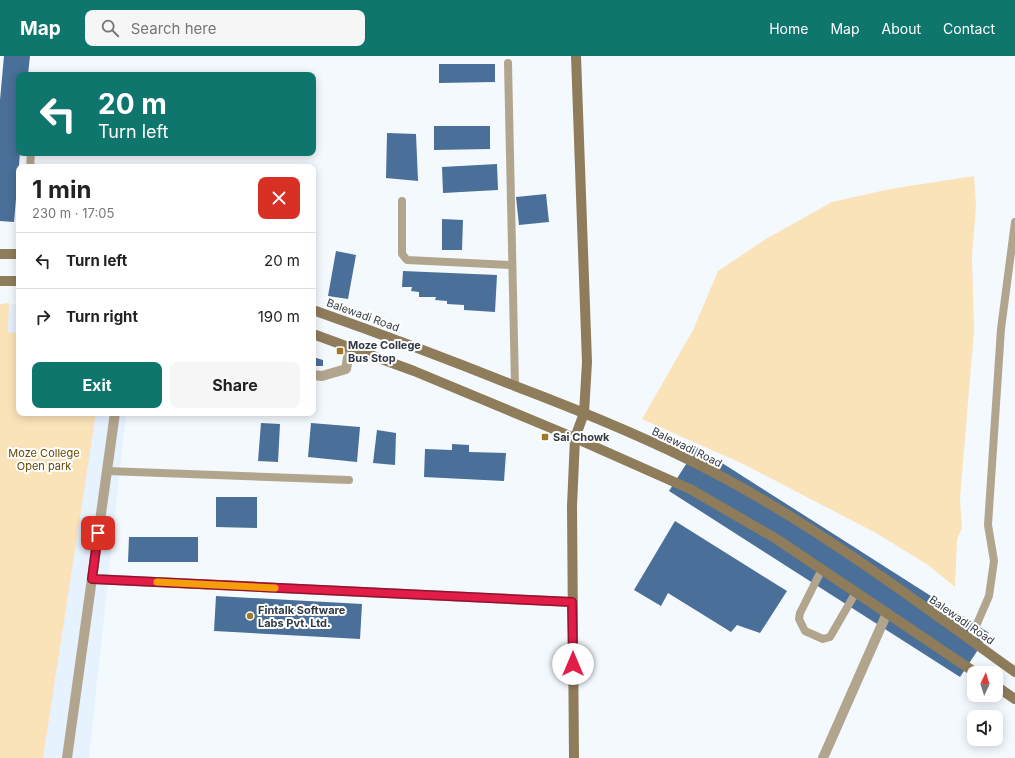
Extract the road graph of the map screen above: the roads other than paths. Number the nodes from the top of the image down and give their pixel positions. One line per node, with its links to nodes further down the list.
1 (576, 56): 15 (main road)
2 (508, 63): 7 (lane)
3 (402, 201): 7 (lane)
4 (1015, 222): 25 (lane)
5 (0, 254): 6 (main road)
6 (16, 254)
7 (512, 265): 14 (lane)
8 (0, 281): 9 (main road)
9 (16, 281)
10 (316, 311): 14 (main road, Balewadi Road)
11 (316, 335): 12 (main road)
12 (350, 348): 13 (street); 17 (main road)
13 (316, 375)
14 (515, 386): 15 (main road, Balewadi Road)
15 (584, 413): 17 (main road); 25 (main road, Balewadi Road)
16 (115, 416): 18 (street)
17 (575, 438): 20 (main road); 23 (main road)
18 (106, 471): 19 (lane); 21 (street)
19 (349, 480)
20 (822, 569): 22 (main road); 22 (lane)
21 (92, 579): 23 (street); 30 (street)
22 (856, 592): 24 (main road)
23 (572, 602): 31 (main road)
24 (887, 613): 26 (main road); 32 (street)
25 (970, 640): 27 (main road, Balewadi Road)
26 (967, 667)
27 (1015, 672)
28 (1003, 691): 29 (main road)
29 (1015, 699)
30 (67, 758)
31 (574, 758)
32 (823, 758)

